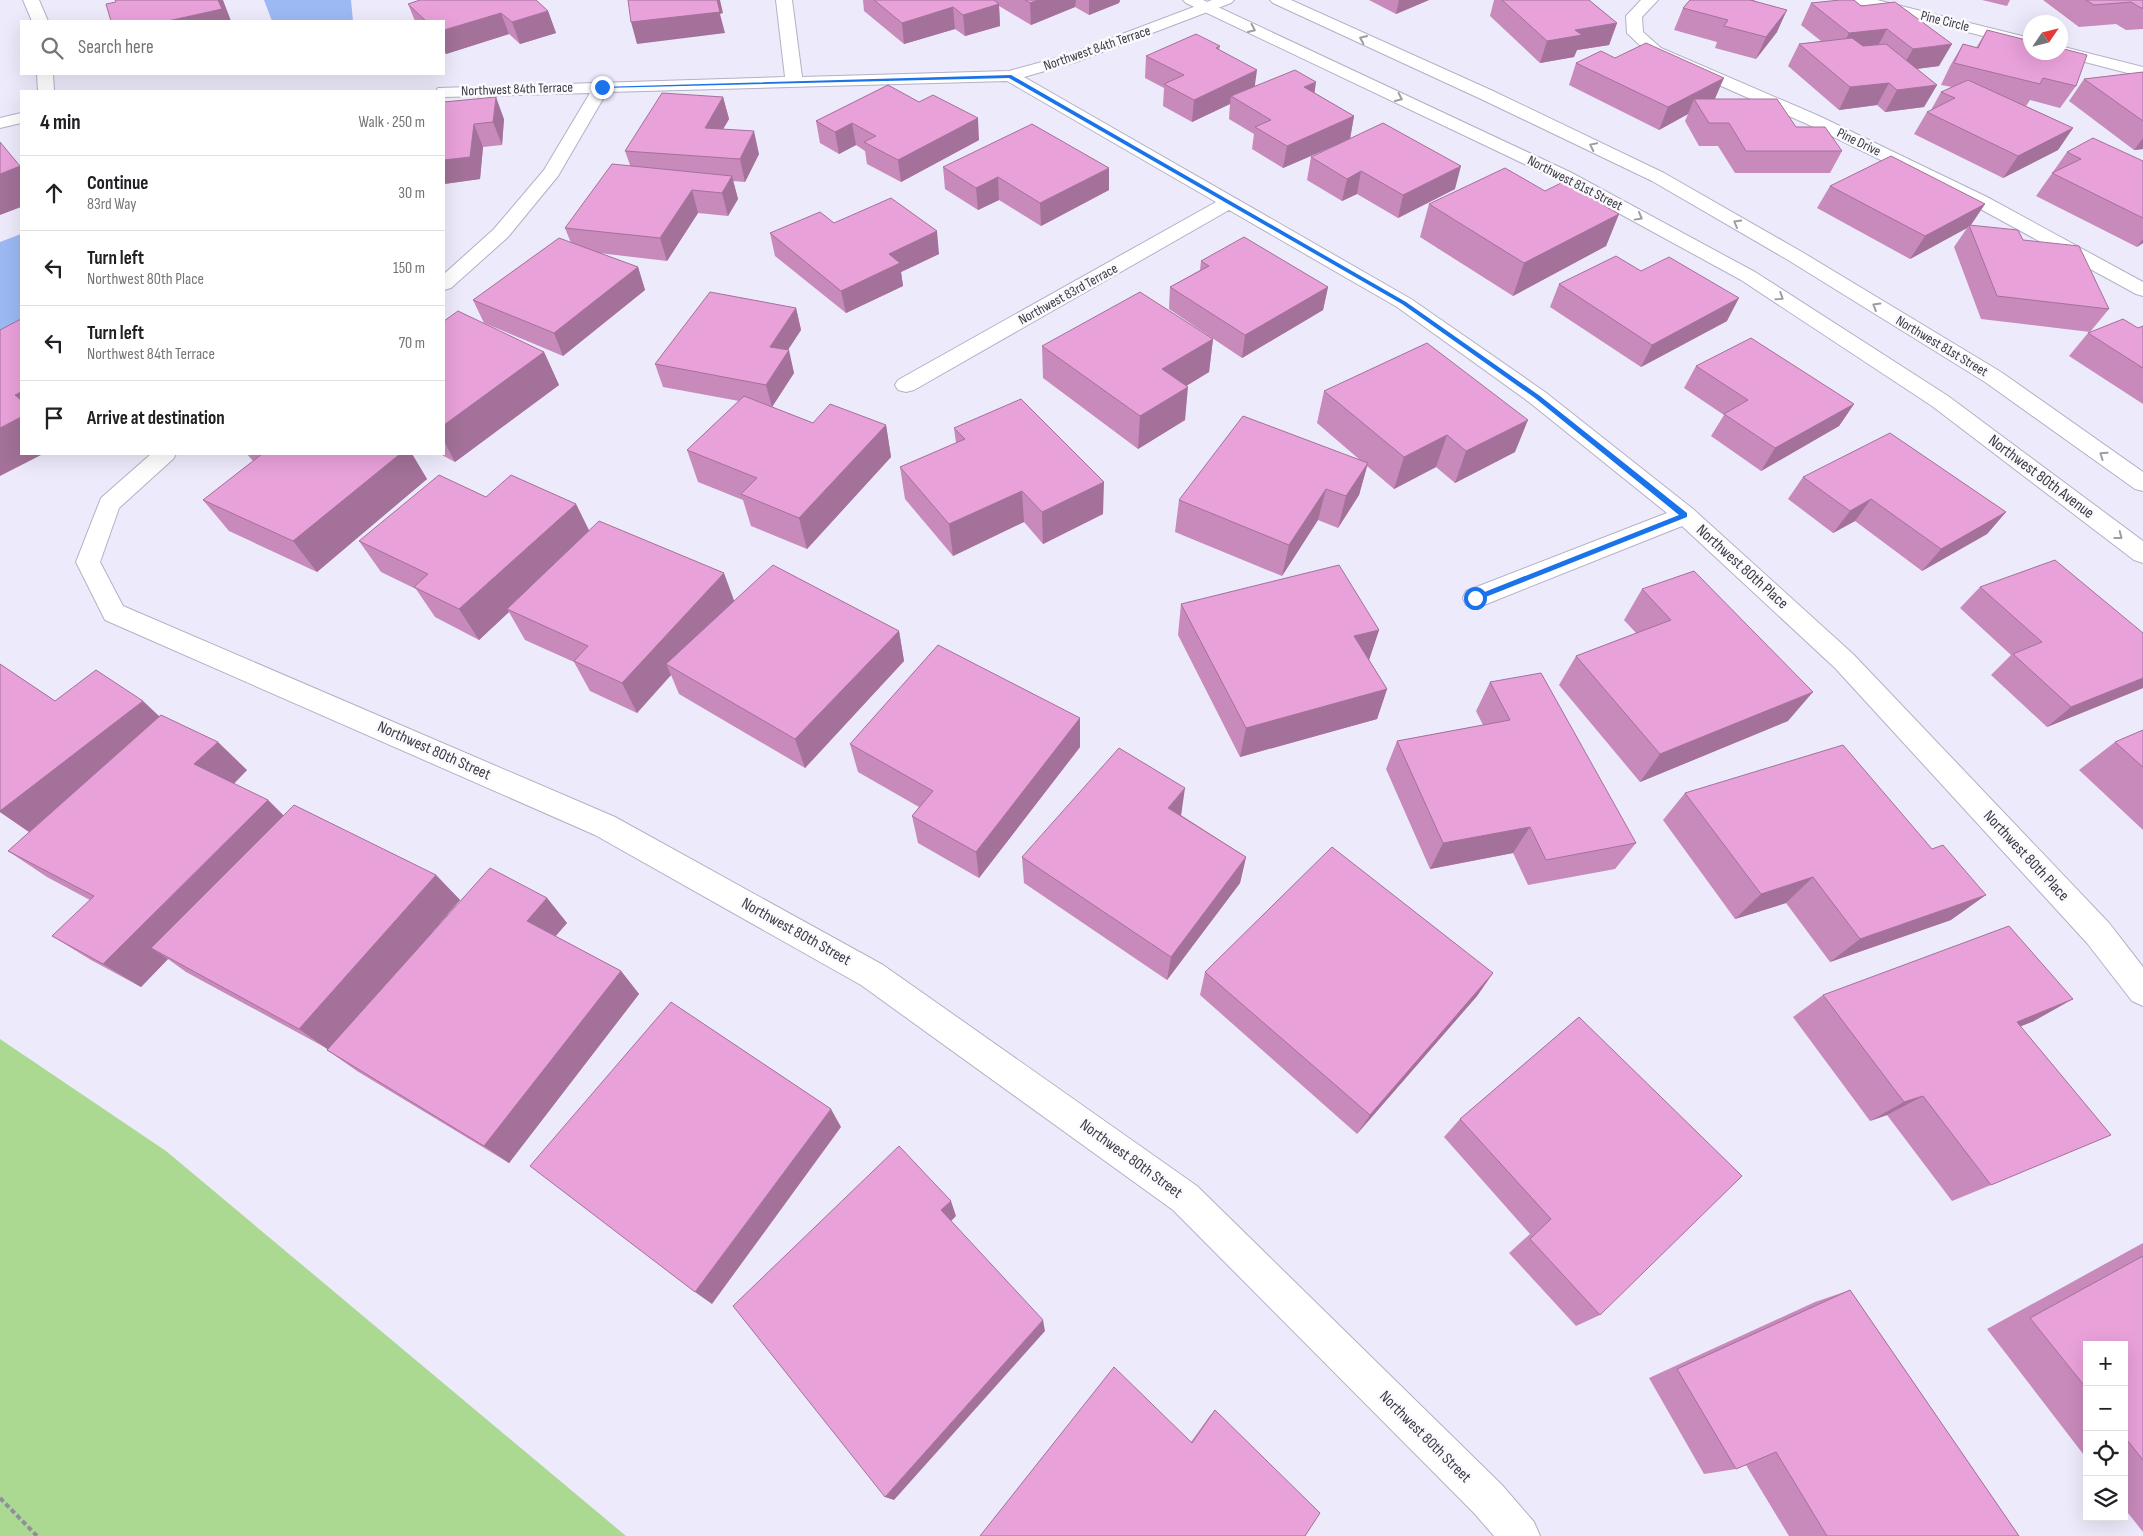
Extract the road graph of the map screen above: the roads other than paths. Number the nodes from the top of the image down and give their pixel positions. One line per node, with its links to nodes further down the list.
1 (31, 0): 9 (street)
2 (784, 0): 15 (street)
3 (1191, 0): 8 (street, Northwest 81st Street)
4 (1226, 0): 8 (street, Northwest 84th Terrace)
5 (1278, 0): 27 (street, Northwest 81st Street, one-way to 5)
6 (1650, 0): 23 (street, Pine Drive)
7 (1858, 0): 10 (street, Pine Circle)
8 (1208, 8): 14 (street, Northwest 84th Terrace); 25 (street, Northwest 81st Street, one-way to 25)
9 (40, 20)
10 (2023, 41)
11 (2068, 53): 12 (street)
12 (2143, 72)
13 (45, 75): 17 (street)
14 (1010, 76): 15 (street, Northwest 84th Terrace); 21 (street, Northwest 80th Place)
15 (794, 81): 16 (street, Northwest 84th Terrace)
16 (602, 87): 18 (street, Northwest 84th Terrace); 22 (street)
17 (46, 90)
18 (445, 92)
19 (20, 118): 20 (street)
20 (0, 123)
21 (1230, 202): 24 (street, Northwest 83rd Terrace); 28 (street, Northwest 80th Place)
22 (445, 283)
23 (2143, 290)
24 (906, 385)
25 (1940, 401): 29 (street, Northwest 80th Avenue, one-way to 29)
26 (164, 455): 32 (street, Northwest 80th Street)
27 (2143, 483)
28 (1685, 515): 30 (street); 31 (street, Northwest 80th Place)
29 (2143, 554)
30 (1475, 598)
31 (2143, 992)
32 (1520, 1536)

